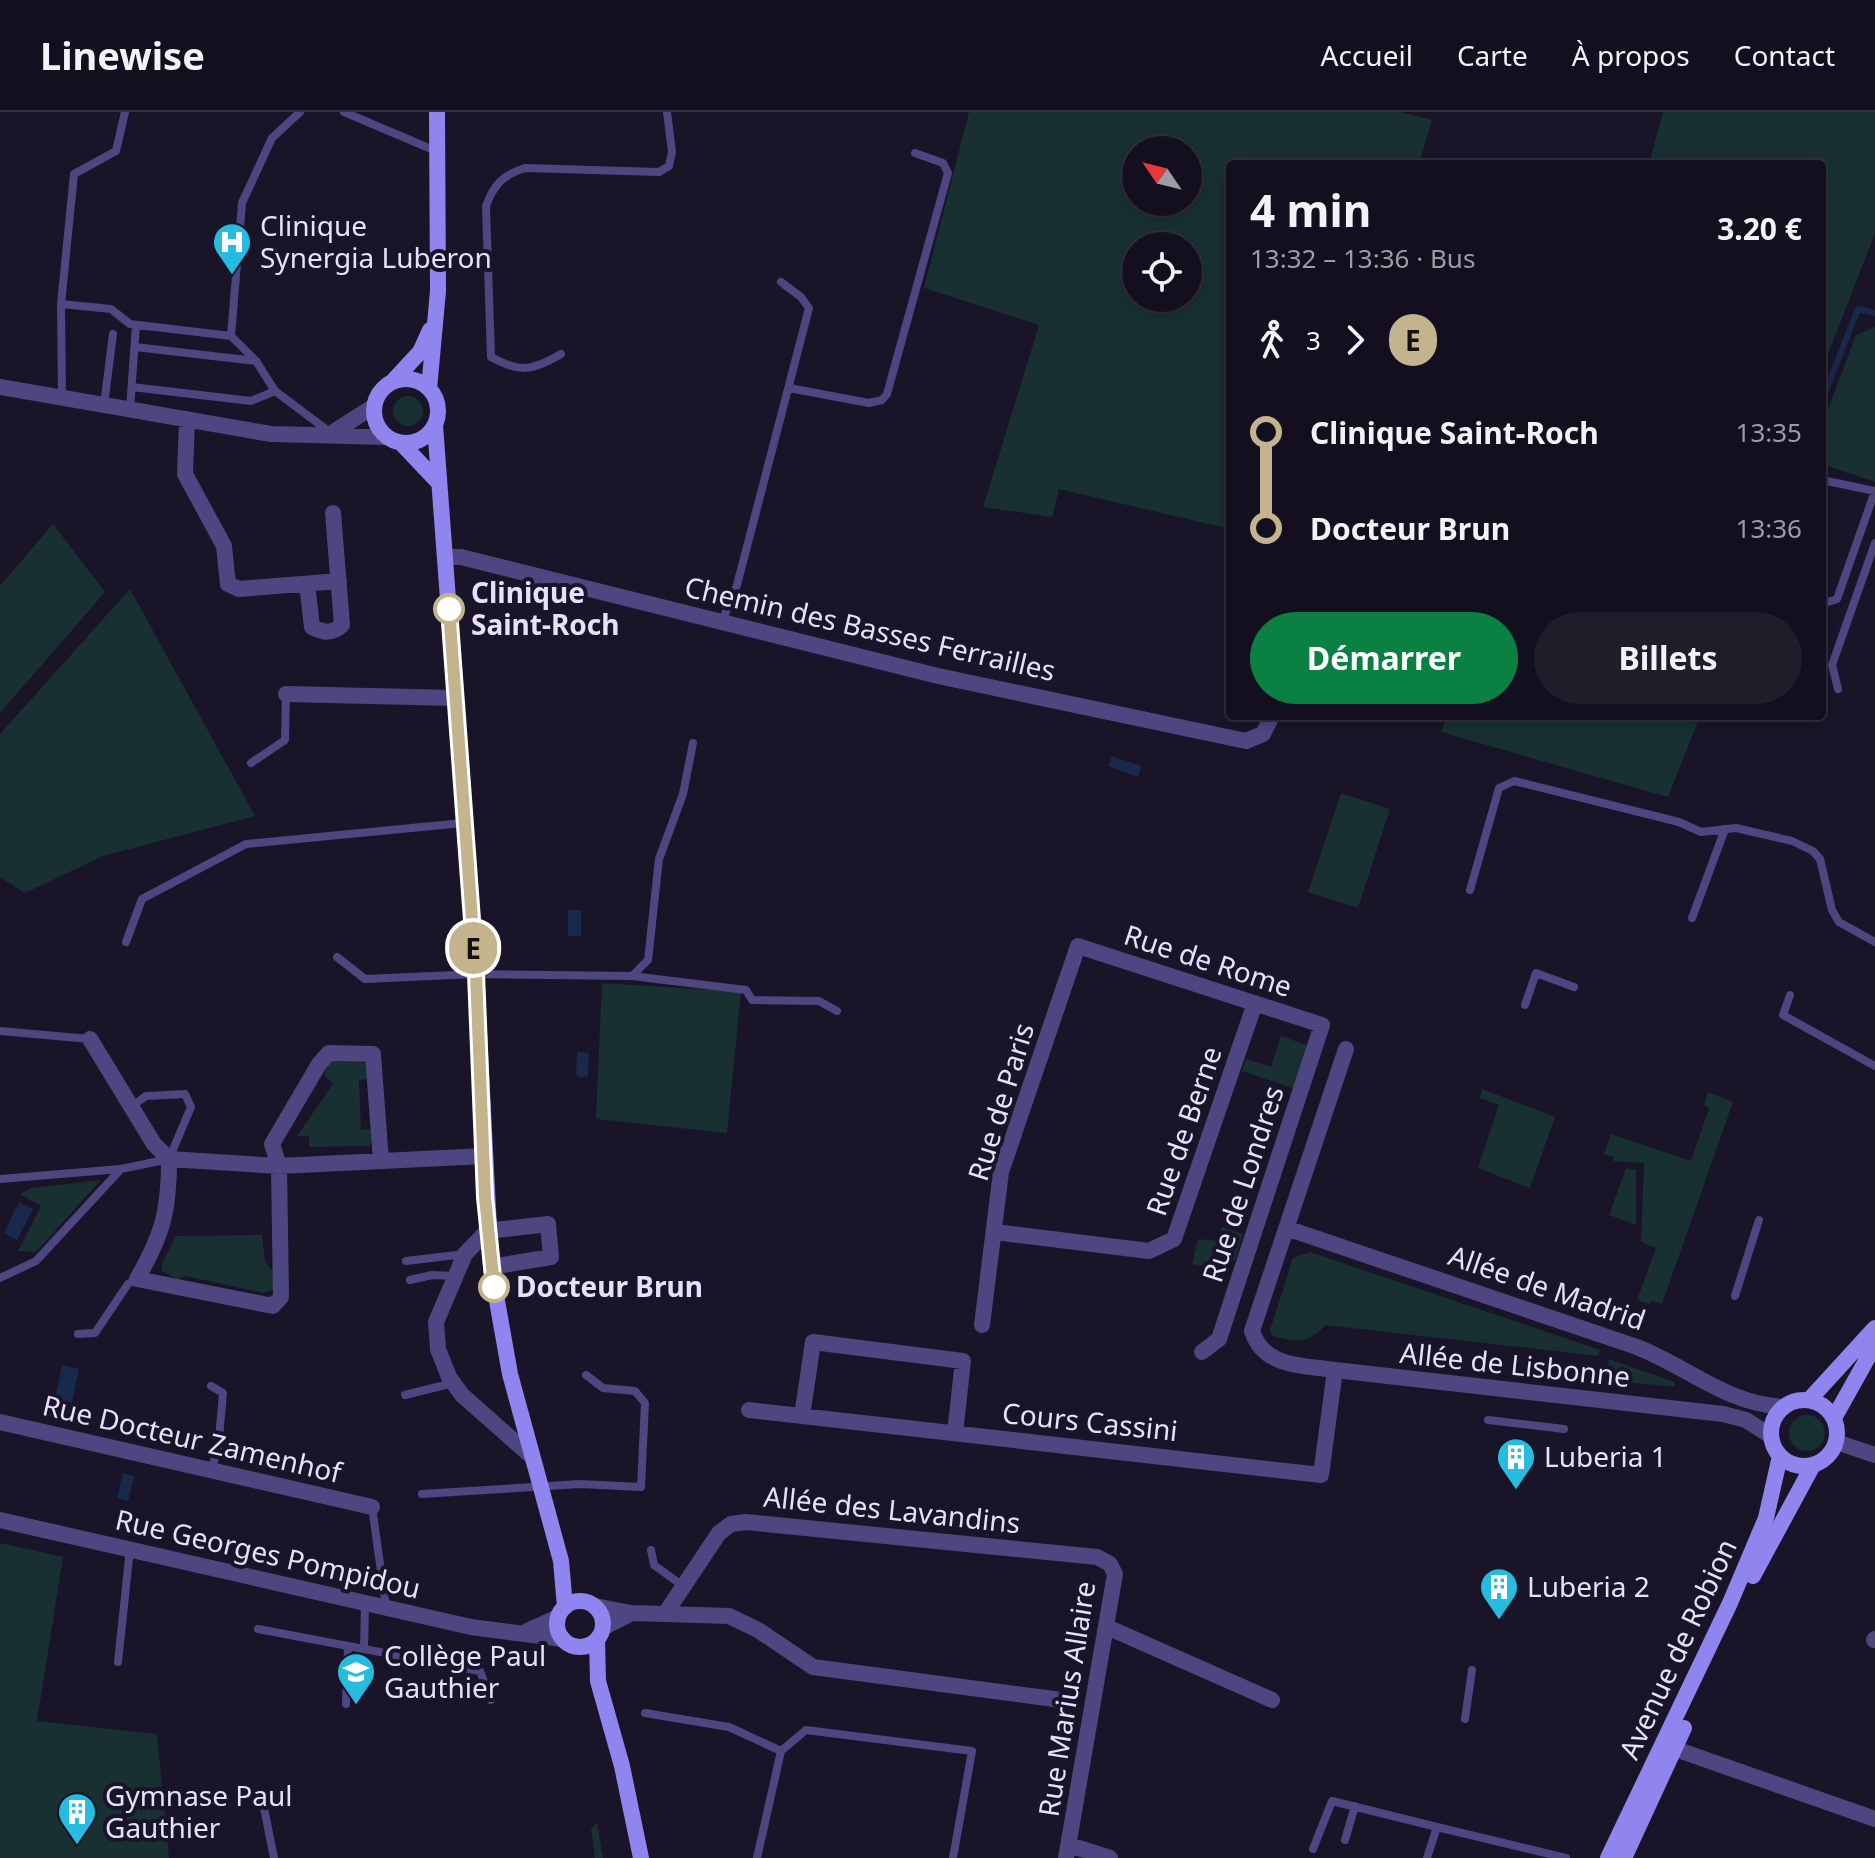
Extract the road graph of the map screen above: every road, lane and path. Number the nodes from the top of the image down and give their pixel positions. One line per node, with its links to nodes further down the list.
1 (125, 112): 9 (lane)
2 (300, 112): 13 (lane)
3 (344, 112): 6 (lane)
4 (437, 112): 6 (street)
5 (667, 112): 15 (lane)
6 (436, 151): 10 (street)
7 (915, 153): 20 (lane)
8 (781, 282): 20 (lane)
9 (61, 304): 11 (lane); 23 (lane)
10 (434, 322): 17 (street); 21 (street)
11 (136, 325): 13 (lane); 14 (lane)
12 (113, 334): 24 (lane)
13 (231, 336): 16 (lane)
14 (135, 347): 16 (lane); 19 (lane)
15 (561, 354)
16 (256, 361): 22 (lane)
17 (393, 381): 21 (street); 25 (street)
18 (0, 387): 23 (street)
19 (132, 387): 22 (lane); 26 (lane)
20 (789, 388): 40 (lane)
21 (429, 389): 28 (street)
22 (275, 391): 29 (lane)
23 (62, 397): 24 (street)
24 (104, 405): 26 (street)
25 (374, 406): 29 (street); 30 (street)
26 (130, 409): 27 (street)
27 (187, 419): 29 (street); 38 (street)
28 (435, 425): 30 (street); 31 (street)
29 (332, 433): 30 (street)
30 (394, 440): 31 (street)
31 (437, 481): 36 (street)
32 (1826, 481): 33 (lane)
33 (1875, 491): 39 (lane)
34 (333, 513): 37 (street)
35 (1875, 543): 41 (lane)
36 (445, 557): 40 (street, Chemin des Basses Ferrailles); 43 (street)
37 (339, 581): 38 (street); 38 (street)
38 (307, 584)
39 (1826, 603)
40 (722, 621): 44 (street, Chemin des Basses Ferrailles)
41 (1838, 689)
42 (286, 694): 43 (street); 46 (lane)
43 (454, 698): 47 (street)
44 (1270, 720)
45 (693, 743): 56 (lane)
46 (251, 763)
47 (463, 823): 51 (lane); 55 (street)
48 (1725, 829): 49 (lane); 50 (lane); 52 (lane)
49 (1470, 890)
50 (1692, 918)
51 (126, 942)
52 (1875, 942)
53 (1078, 946): 59 (street, Rue de Rome); 77 (street, Rue de Paris)
54 (337, 957): 55 (lane)
55 (476, 974): 56 (lane); 68 (street)
56 (632, 976): 61 (lane)
57 (1574, 987): 60 (lane)
58 (1790, 995): 66 (lane)
59 (1255, 1003): 62 (street, Rue de Rome); 77 (street, Rue de Berne)
60 (1525, 1005)
61 (837, 1011)
62 (1322, 1025): 90 (street, Rue de Londres)
63 (0, 1031): 64 (lane)
64 (90, 1039): 67 (street)
65 (1346, 1049): 75 (street)
66 (1875, 1066)
67 (131, 1107): 69 (street); 69 (lane)
68 (484, 1156): 70 (street); 76 (street)
69 (169, 1159): 71 (street); 72 (lane); 83 (street)
70 (381, 1161): 71 (street); 71 (street)
71 (279, 1166): 83 (street)
72 (121, 1169): 73 (lane); 82 (lane)
73 (0, 1179)
74 (1759, 1220): 85 (lane)
75 (1286, 1228): 91 (street, Allée de Lisbonne); 97 (street, Allée de Madrid)
76 (487, 1231): 78 (street); 80 (street); 80 (street)
77 (995, 1232): 86 (street, Rue de Paris)
78 (465, 1254): 79 (lane); 81 (street)
79 (406, 1261)
80 (491, 1267): 108 (street)
81 (455, 1276): 84 (lane); 93 (street)
82 (0, 1278)
83 (137, 1279): 88 (lane)
84 (410, 1280)
85 (1735, 1296)
86 (982, 1325)
87 (1875, 1328): 96 (street)
88 (78, 1334)
89 (1875, 1345): 100 (street)
90 (1202, 1352)
91 (1335, 1370): 104 (street, Cours Cassini); 105 (street, Allée de Lisbonne)
92 (586, 1375): 112 (lane)
93 (453, 1383): 95 (lane); 108 (street)
94 (211, 1386): 111 (lane)
95 (405, 1395)
96 (1809, 1400): 97 (street); 100 (street)
97 (1784, 1407): 105 (street)
98 (749, 1410): 99 (street, Cours Cassini)
99 (802, 1416): 104 (street, Cours Cassini); 104 (street)
100 (1834, 1418): 106 (street)
101 (1488, 1420): 103 (lane)
102 (0, 1422): 111 (street, Rue Docteur Zamenhof)
103 (1564, 1429)
104 (955, 1433)
105 (1771, 1436): 109 (street)
106 (1836, 1442): 107 (street); 110 (street)
107 (1875, 1455)
108 (531, 1456): 112 (street)
109 (1780, 1456): 110 (street); 143 (street, Avenue de Robion)
110 (1813, 1465): 143 (street, Avenue de Robion)
111 (211, 1470): 114 (street, Rue Docteur Zamenhof)
112 (540, 1487): 113 (lane); 119 (street)
113 (422, 1494)
114 (372, 1507): 123 (lane)
115 (0, 1520): 116 (street, Rue Georges Pompidou)
116 (130, 1548): 121 (street, Rue Georges Pompidou); 134 (lane)
117 (651, 1550): 120 (lane)
118 (1097, 1557): 120 (street, Allée des Lavandins); 127 (street, Rue Marius Allaire)
119 (561, 1561): 122 (street); 124 (street)
120 (684, 1586): 126 (street, Allée des Lavandins)
121 (365, 1603): 123 (street, Rue Georges Pompidou); 133 (lane)
122 (589, 1603): 124 (street); 125 (street); 130 (street)
123 (386, 1607): 129 (street, Rue Georges Pompidou)
124 (562, 1612): 129 (street, Rue Georges Pompidou); 131 (street)
125 (631, 1613): 126 (street); 130 (street)
126 (665, 1614): 139 (street)
127 (1107, 1627): 138 (street); 151 (street, Rue Marius Allaire)
128 (258, 1629): 132 (lane)
129 (525, 1632): 131 (street, Rue Georges Pompidou)
130 (600, 1634): 131 (street); 136 (street)
131 (569, 1642): 136 (street)
132 (348, 1646): 133 (lane); 140 (lane)
133 (364, 1649): 137 (lane)
134 (118, 1662)
135 (1472, 1670): 142 (lane)
136 (598, 1681): 153 (street)
137 (491, 1700)
138 (1272, 1700)
139 (1069, 1701)
140 (346, 1704)
141 (645, 1713): 144 (lane)
142 (1465, 1719)
143 (1669, 1747): 147 (street); 159 (street, Avenue de Robion); 160 (street, Avenue de Robion)
144 (781, 1751): 154 (lane); 155 (lane)
145 (261, 1793): 152 (lane)
146 (1355, 1806): 148 (lane); 149 (lane); 150 (lane)
147 (1875, 1819)
148 (1437, 1827): 157 (lane); 158 (lane)
149 (1345, 1840)
150 (1313, 1849)
151 (1068, 1851): 156 (street)
152 (274, 1858)
153 (641, 1858)
154 (757, 1858)
155 (953, 1858)
156 (1110, 1858)
157 (1427, 1858)
158 (1566, 1858)
159 (1608, 1858)
160 (1624, 1858)

